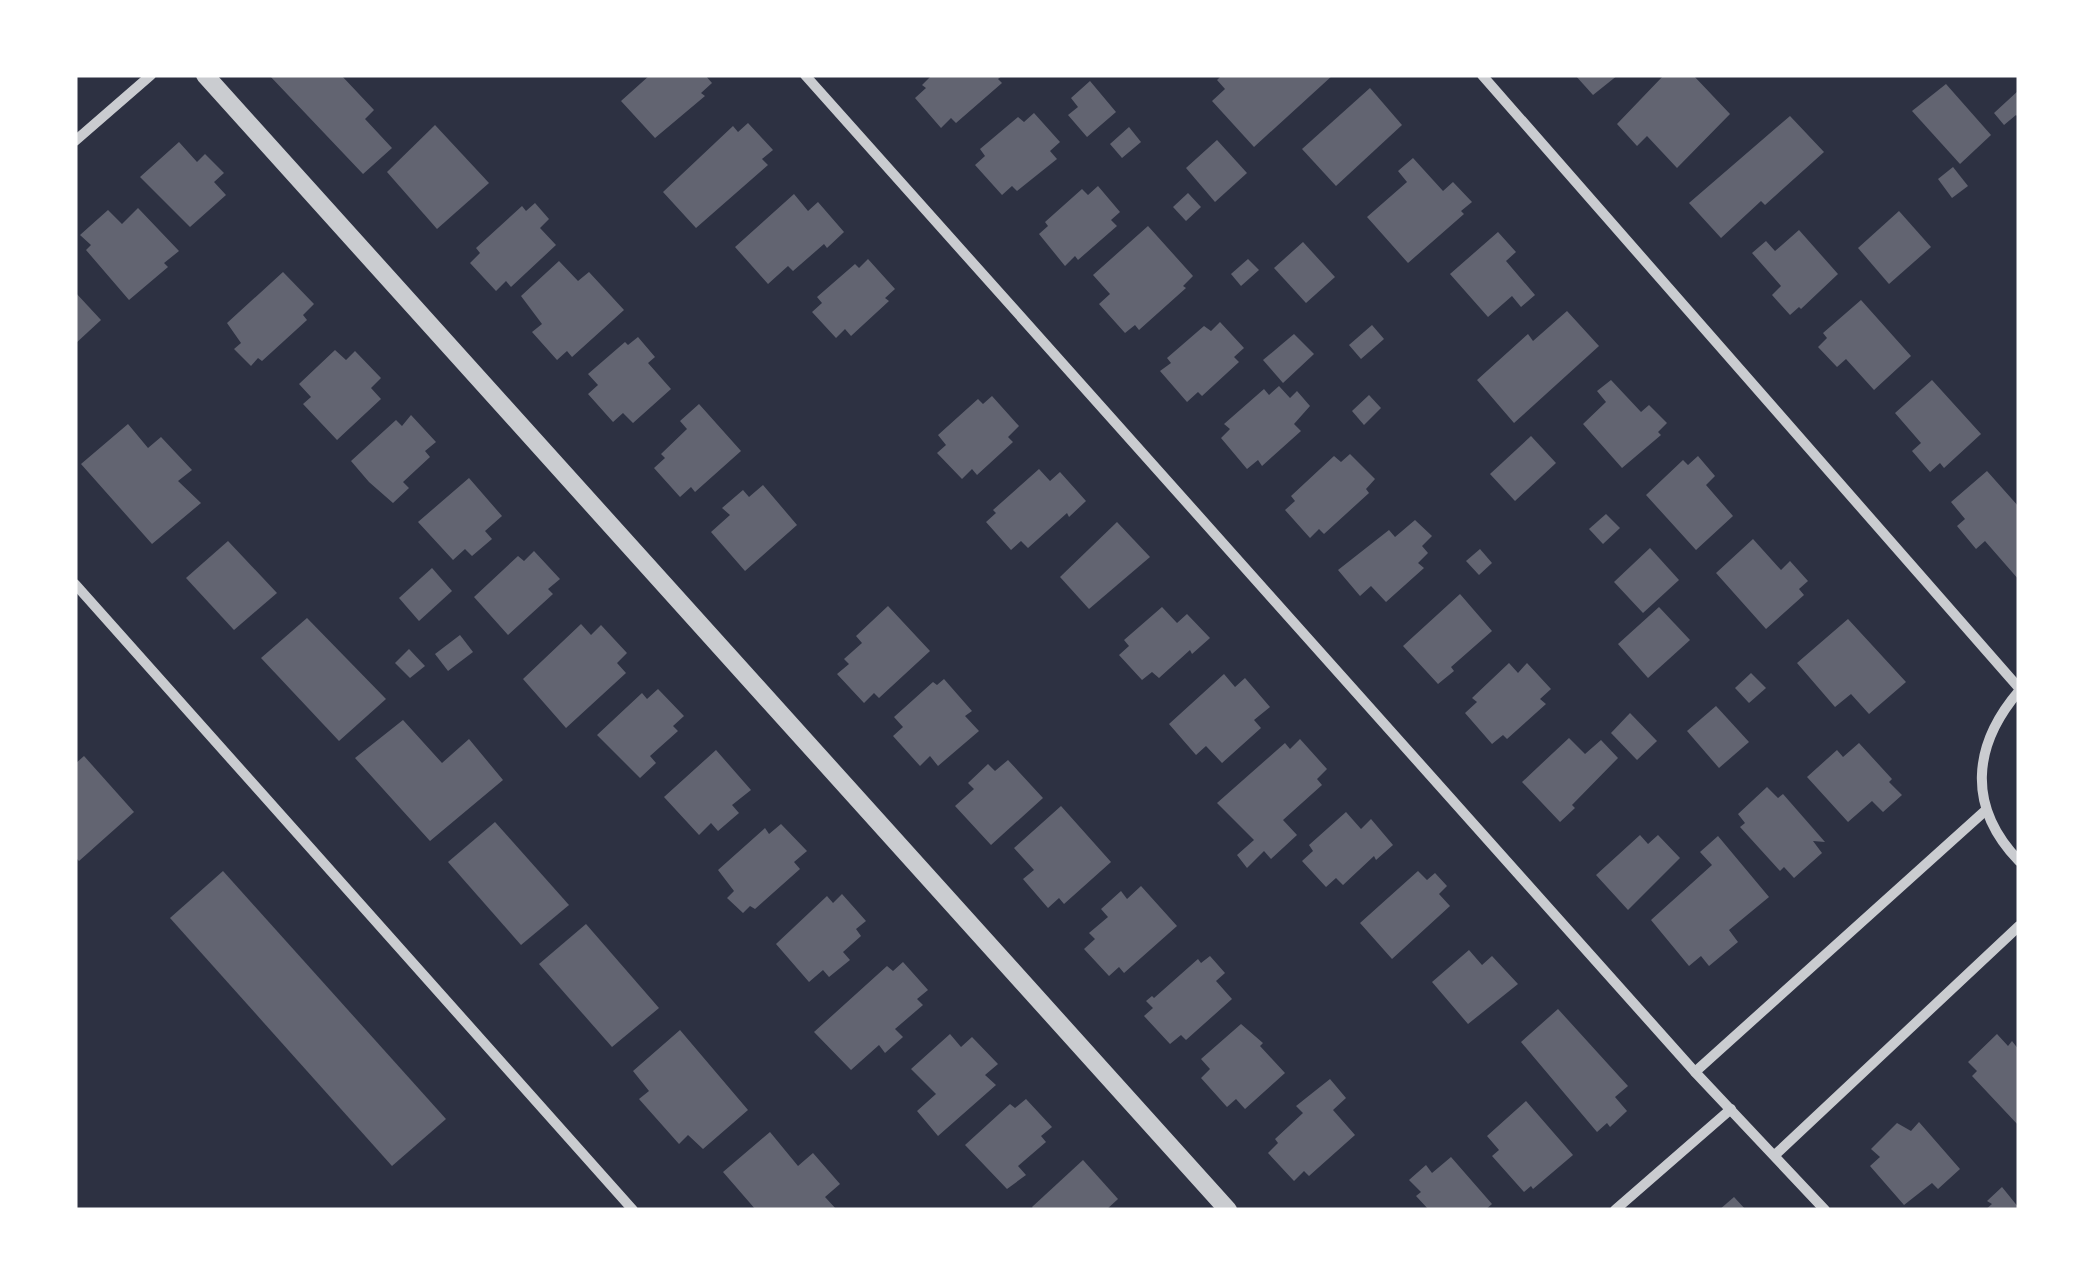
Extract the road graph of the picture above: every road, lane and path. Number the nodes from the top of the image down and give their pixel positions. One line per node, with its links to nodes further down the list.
1 (151, 75): 5 (street)
2 (205, 75): 15 (street)
3 (805, 75): 11 (street)
4 (1482, 75): 7 (street)
5 (75, 140)
6 (75, 584): 14 (street)
7 (2019, 689): 8 (street)
8 (1986, 810): 9 (street); 11 (street)
9 (2019, 862)
10 (2019, 926): 13 (street)
11 (1695, 1072): 12 (street)
12 (1732, 1109): 13 (street); 16 (street)
13 (1776, 1154): 17 (street)
14 (633, 1210)
15 (1228, 1210)
16 (1614, 1210)
17 (1825, 1210)

